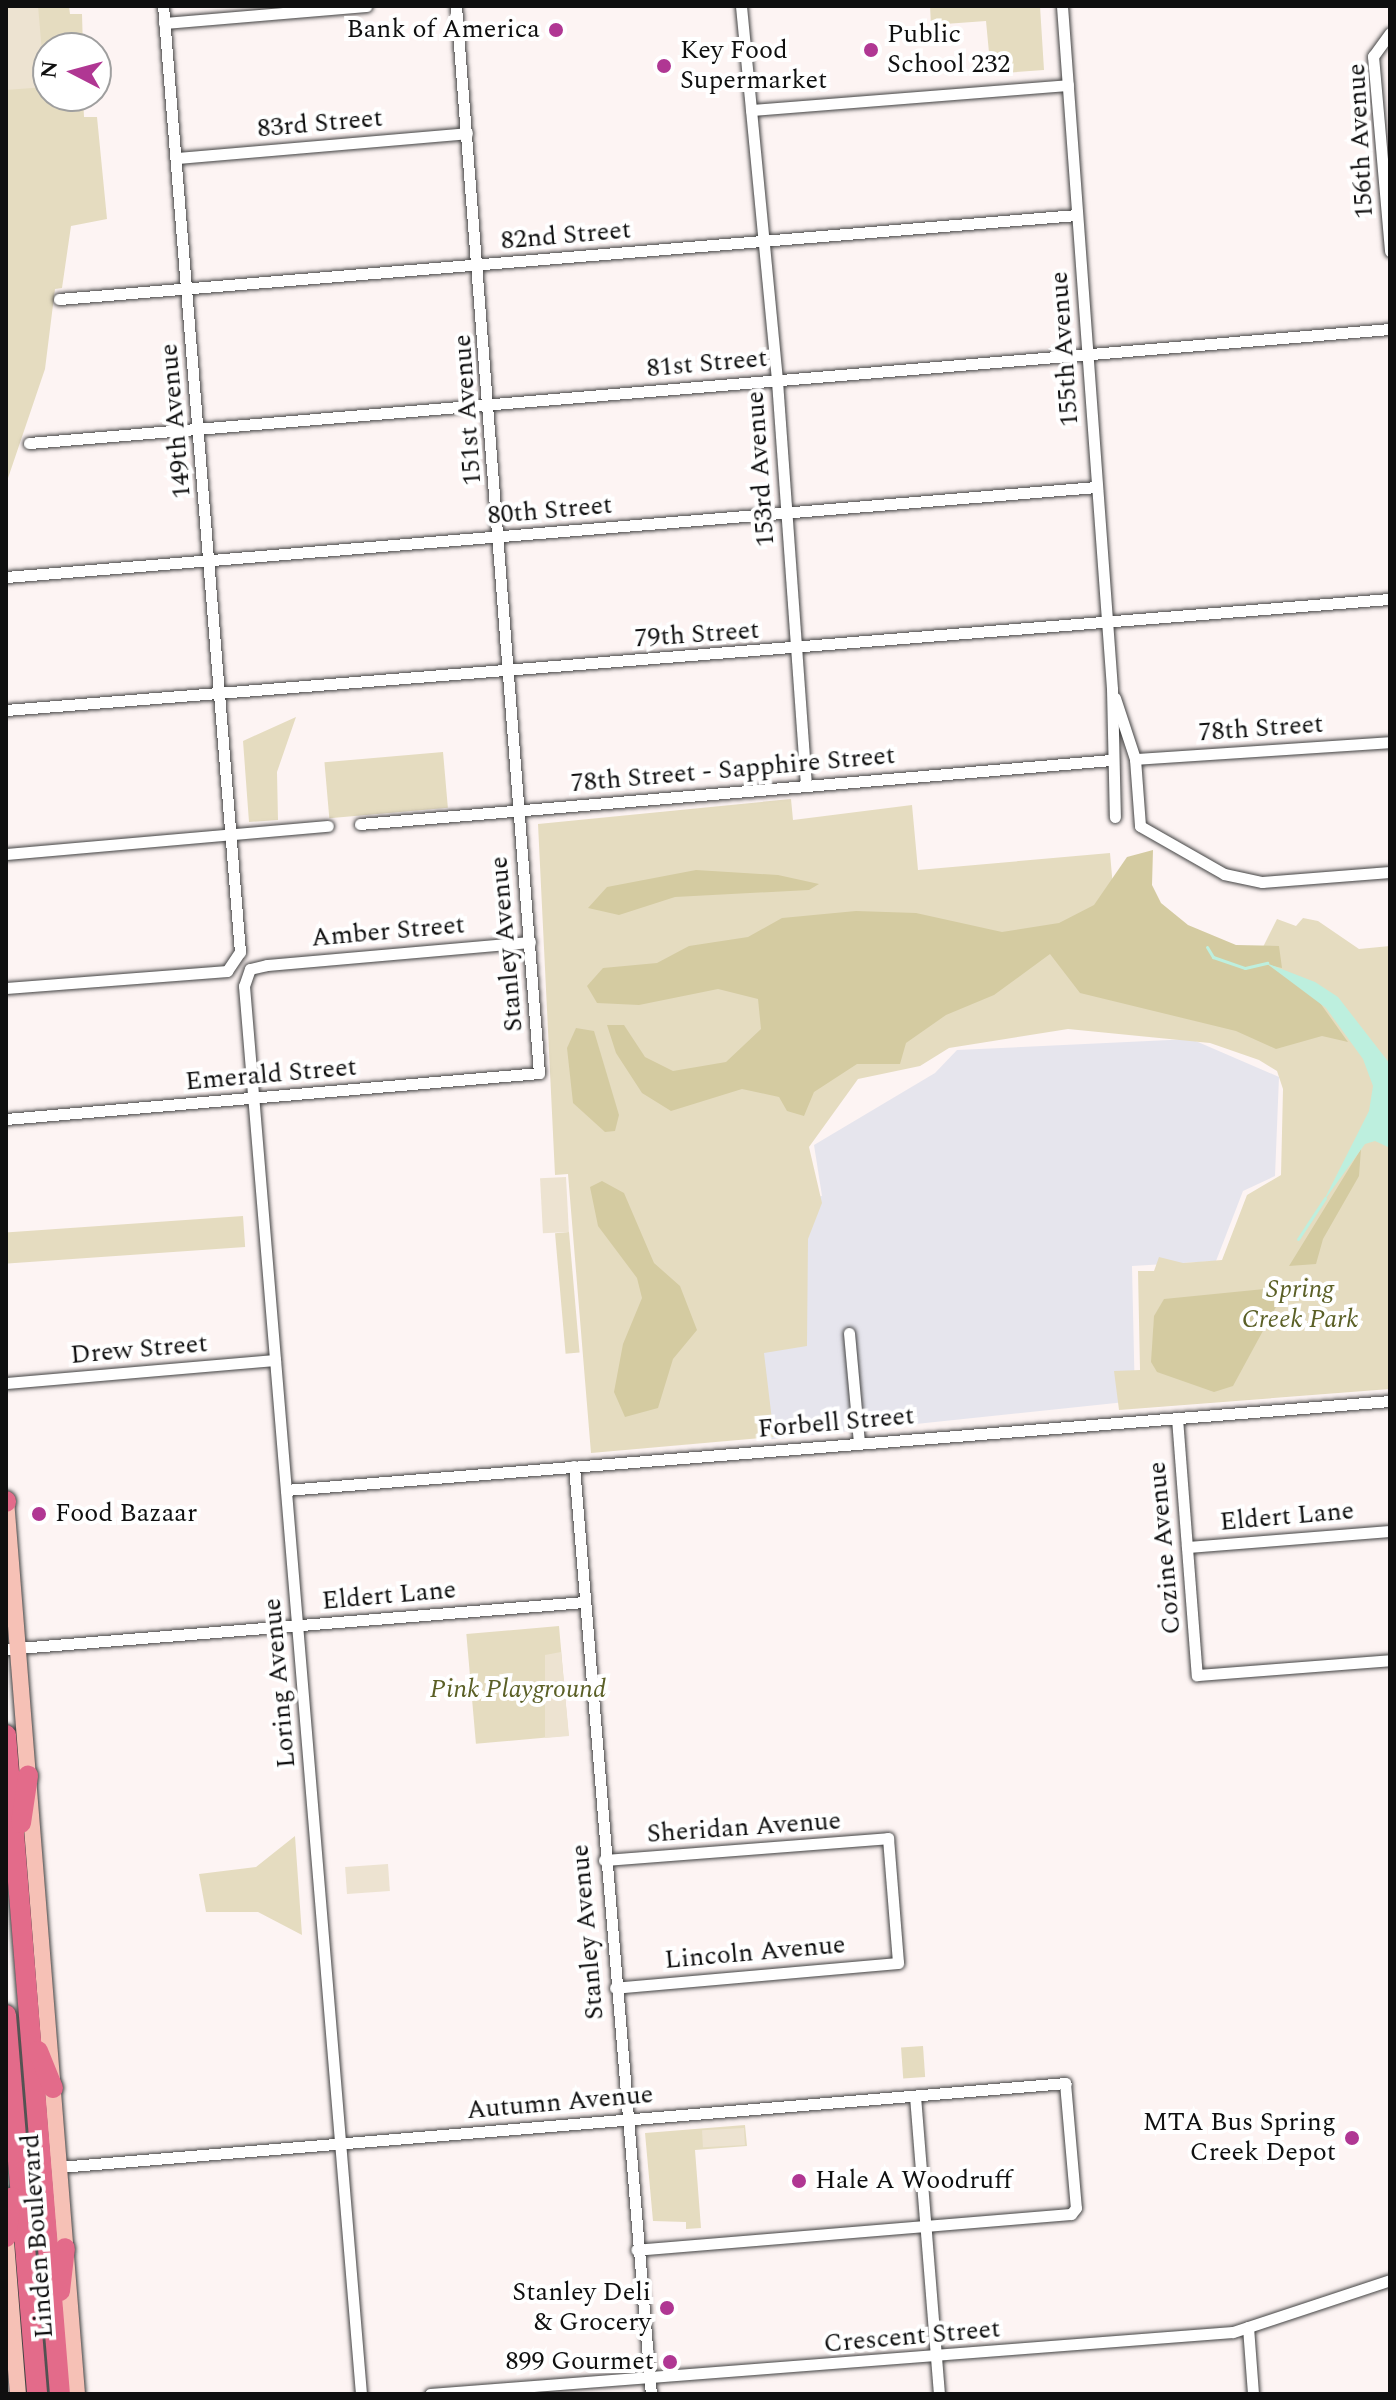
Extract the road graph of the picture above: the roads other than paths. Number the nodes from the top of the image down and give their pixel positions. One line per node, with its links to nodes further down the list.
1 (163, 6): 6 (street, 149th Avenue)
2 (366, 6): 6 (street)
3 (456, 6): 10 (street, 151st Avenue)
4 (741, 6): 9 (street, 153rd Avenue)
5 (1062, 6): 8 (street, 155th Avenue)
6 (164, 23): 11 (street, 149th Avenue)
7 (1390, 33): 14 (street, 156th Avenue)
8 (1068, 85): 9 (street); 12 (street, 155th Avenue)
9 (751, 110): 13 (street, 153rd Avenue)
10 (467, 133): 11 (street, 83rd Street); 15 (street, 151st Avenue)
11 (177, 158): 16 (street, 149th Avenue)
12 (1077, 215): 13 (street, 82nd Street); 19 (street, 155th Avenue)
13 (763, 240): 15 (street, 82nd Street); 20 (street, 153rd Avenue)
14 (1390, 251)
15 (478, 265): 16 (street, 82nd Street); 21 (street, 151st Avenue)
16 (188, 289): 17 (street, 82nd Street); 22 (street, 149th Avenue)
17 (59, 299)
18 (1390, 329): 19 (street, 81st Street)
19 (1087, 355): 20 (street, 81st Street); 24 (street, 155th Avenue)
20 (777, 381): 21 (street, 81st Street); 25 (street, 153rd Avenue)
21 (490, 405): 22 (street, 81st Street); 26 (street, 151st Avenue)
22 (199, 429): 23 (street, 81st Street); 27 (street, 149th Avenue)
23 (29, 443)
24 (1097, 487): 25 (street, 80th Street); 30 (street, 155th Avenue)
25 (786, 513): 26 (street, 80th Street); 31 (street, 153rd Avenue)
26 (499, 537): 27 (street, 80th Street); 32 (street, 151st Avenue)
27 (210, 561): 28 (street, 80th Street); 34 (street, 149th Avenue)
28 (6, 577)
29 (1390, 599): 30 (street, 79th Street)
30 (1107, 620): 31 (street, 79th Street); 33 (street, 155th Avenue)
31 (794, 650): 32 (street, 79th Street); 39 (street, 153rd Avenue)
32 (509, 672): 34 (street, 79th Street); 40 (street, 151st Avenue)
33 (1112, 689): 37 (street, 155th Avenue); 38 (street, 155th Avenue)
34 (221, 695): 35 (street, 79th Street); 44 (street, 149th Avenue)
35 (6, 710)
36 (1390, 742): 37 (street, 78th Street)
37 (1135, 759): 46 (street, 155th Avenue)
38 (1111, 760): 39 (street, 78th Street - Sapphire Street); 41 (street)
39 (806, 785): 40 (street, 78th Street - Sapphire Street)
40 (518, 811): 42 (street, 78th Street - Sapphire Street); 47 (street, Stanley Avenue)
41 (1115, 817)
42 (360, 824)
43 (328, 826): 44 (street)
44 (232, 832): 45 (street); 49 (street)
45 (6, 854)
46 (1390, 872)
47 (530, 942): 48 (street, Amber Street); 50 (street, Stanley Avenue)
48 (250, 969): 51 (street, Loring Avenue)
49 (6, 988)
50 (539, 1073): 51 (street, Emerald Street)
51 (254, 1100): 52 (street, Emerald Street); 54 (street, Loring Avenue)
52 (6, 1119)
53 (849, 1333): 58 (street)
54 (275, 1360): 55 (street, Drew Street); 60 (street, Loring Avenue)
55 (6, 1383)
56 (1390, 1401): 57 (street, Forbell Street)
57 (1177, 1418): 58 (street, Forbell Street); 63 (street, Cozine Avenue)
58 (859, 1443): 59 (street, Forbell Street)
59 (574, 1466): 60 (street, Forbell Street); 64 (street, Stanley Avenue)
60 (286, 1490): 65 (street, Loring Avenue)
61 (6, 1501): 66 (street, Linden Boulevard)
62 (1390, 1531): 63 (street, Eldert Lane)
63 (1187, 1547): 67 (street, Cozine Avenue)
64 (584, 1602): 65 (street, Eldert Lane); 71 (street, Stanley Avenue)
65 (297, 1627): 66 (street, Eldert Lane); 79 (street, Loring Avenue)
66 (12, 1649): 69 (street, Linden Boulevard)
67 (1390, 1660)
68 (6, 1735): 70 (highway, Linden Boulevard)
69 (28, 1776): 70 (highway); 76 (street, Linden Boulevard)
70 (16, 1858): 75 (highway, Linden Boulevard)
71 (604, 1860): 72 (street, Sheridan Avenue); 73 (street, Stanley Avenue)
72 (898, 1963): 73 (street, Lincoln Avenue)
73 (615, 1988): 78 (street, Stanley Avenue)
74 (6, 2015): 80 (highway, Linden Boulevard)
75 (31, 2033): 76 (highway); 89 (highway, Linden Boulevard)
76 (53, 2088): 81 (street, Linden Boulevard)
77 (915, 2096): 78 (street, Autumn Avenue); 82 (street); 82 (street, Autumn Avenue)
78 (626, 2120): 79 (street, Autumn Avenue); 85 (street, Stanley Avenue)
79 (340, 2144): 81 (street, Autumn Avenue); 96 (street, Loring Avenue)
80 (18, 2161): 83 (highway); 93 (highway, Linden Boulevard)
81 (59, 2167): 84 (street, Linden Boulevard)
82 (925, 2227): 85 (street); 90 (street)
83 (6, 2239): 87 (street, Linden Boulevard)
84 (65, 2248): 89 (highway); 95 (street, Linden Boulevard)
85 (636, 2250): 91 (street, Stanley Avenue)
86 (1390, 2280): 88 (street, Crescent Street)
87 (8, 2303): 92 (street, Linden Boulevard)
88 (1248, 2327): 90 (street, Crescent Street); 100 (street)
89 (55, 2335): 94 (highway, Linden Boulevard)
90 (936, 2357): 91 (street, Crescent Street); 99 (street)
91 (648, 2378): 97 (street, Crescent Street); 98 (street, Stanley Avenue)
92 (18, 2394)
93 (37, 2394)
94 (60, 2394)
95 (77, 2394)
96 (361, 2394)
97 (430, 2394)
98 (651, 2394)
99 (939, 2394)
100 (1253, 2394)

